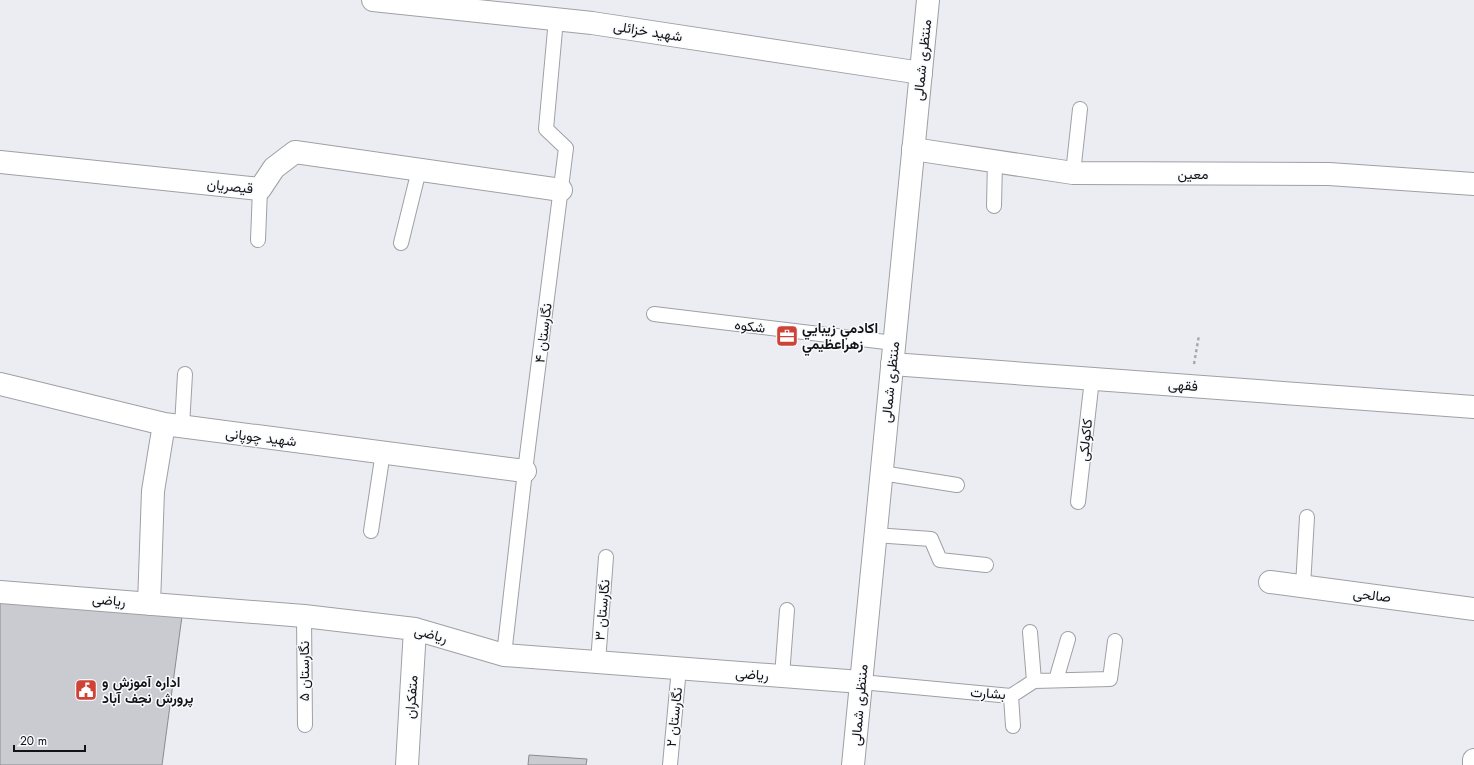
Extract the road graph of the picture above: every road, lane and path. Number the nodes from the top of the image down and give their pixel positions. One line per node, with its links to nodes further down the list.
1 (374, 0): 3 (street, شهید خزائلی)
2 (928, 0): 4 (street, منتظری شمالی)
3 (556, 19): 4 (street, شهید خزائلی); 13 (lane, نگارستان ۴)
4 (921, 73): 6 (street, منتظری شمالی)
5 (1080, 109): 10 (lane)
6 (913, 148): 7 (street, معین); 19 (street, منتظری شمالی)
7 (995, 161): 10 (street, معین); 14 (lane)
8 (0, 162): 12 (street, قیصریان)
9 (419, 170): 12 (street, قیصریان); 13 (street, قیصریان); 16 (lane)
10 (1073, 173): 11 (street, معین)
11 (1474, 184)
12 (260, 189): 15 (lane)
13 (561, 190): 27 (lane, نگارستان ۴)
14 (994, 206)
15 (258, 240)
16 (401, 243)
17 (654, 314): 19 (lane, شکوه)
18 (1199, 335): 23 (path)
19 (893, 354): 21 (street, فقهی); 28 (street, منتظری شمالی)
20 (186, 374): 25 (lane)
21 (1092, 379): 23 (street, فقهی); 30 (lane, کاکولکی)
22 (0, 384): 25 (street, شهید چوپانی)
23 (1191, 386): 24 (street, فقهی)
24 (1474, 407)
25 (173, 425): 26 (street, شهید چوپانی); 39 (street)
26 (382, 452): 27 (street, شهید چوپانی); 32 (lane)
27 (525, 471): 47 (lane, نگارستان ۴)
28 (882, 472): 29 (lane); 33 (street, منتظری شمالی)
29 (957, 485)
30 (1078, 502)
31 (1307, 517): 37 (lane)
32 (371, 531)
33 (875, 535): 35 (lane); 53 (street, منتظری شمالی)
34 (606, 558): 48 (lane, نگارستان ۳)
35 (986, 565)
36 (1270, 582): 37 (street, صالحی)
37 (1303, 586): 40 (street, صالحی)
38 (0, 592): 39 (street, ریاضی)
39 (149, 604): 42 (street, ریاضی)
40 (1474, 609)
41 (788, 610): 50 (lane)
42 (304, 616): 43 (street, ریاضی); 55 (lane, نگارستان ۵)
43 (415, 629): 47 (street, ریاضی); 58 (street, متفکران)
44 (1030, 632): 52 (lane)
45 (1068, 639): 51 (lane)
46 (1115, 641): 51 (lane)
47 (504, 655): 48 (street, ریاضی)
48 (598, 662): 49 (street, ریاضی)
49 (679, 668): 50 (street, ریاضی); 59 (lane, نگارستان ۲)
50 (782, 676): 53 (street, ریاضی)
51 (1056, 680): 52 (lane)
52 (1034, 681): 54 (lane, بشارت)
53 (861, 682): 54 (lane, بشارت); 60 (street, منتظری شمالی)
54 (1011, 696): 56 (lane)
55 (305, 725)
56 (1013, 726)
57 (1474, 760): 61 (street)
58 (407, 765)
59 (670, 765)
60 (853, 765)
61 (1474, 765)

